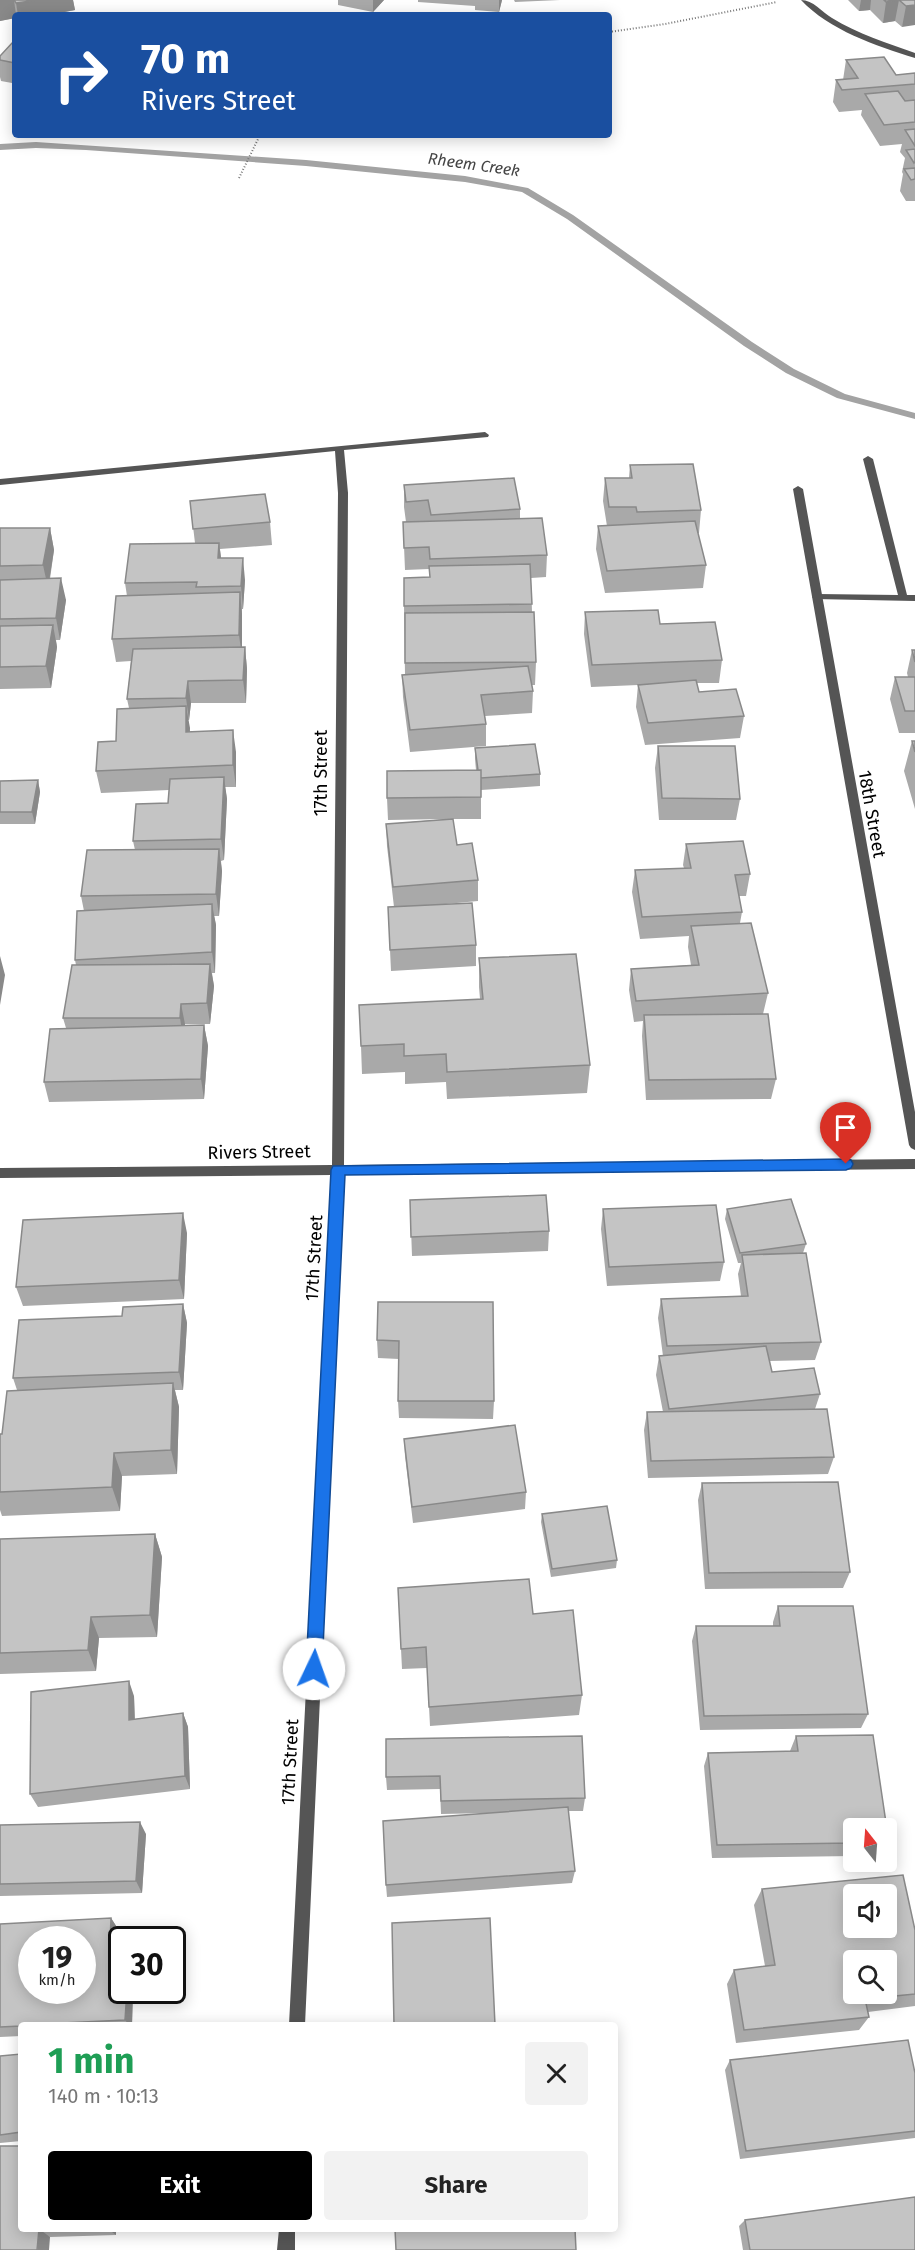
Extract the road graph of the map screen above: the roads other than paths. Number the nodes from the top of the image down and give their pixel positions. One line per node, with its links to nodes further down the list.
1 (804, 0): 2 (street)
2 (915, 56)
3 (485, 435): 4 (street)
4 (339, 448): 6 (street); 13 (street, 17th Street)
5 (868, 459): 9 (street)
6 (0, 482)
7 (798, 489): 8 (street, 18th Street)
8 (817, 597): 9 (street); 11 (street, 18th Street)
9 (903, 597): 10 (street)
10 (915, 598)
11 (915, 1144)
12 (915, 1164): 13 (street, Rivers Street)
13 (338, 1170): 14 (street, Rivers Street); 15 (street, 17th Street)
14 (0, 1173)
15 (297, 2022)
16 (287, 2232): 17 (street)
17 (286, 2250)

